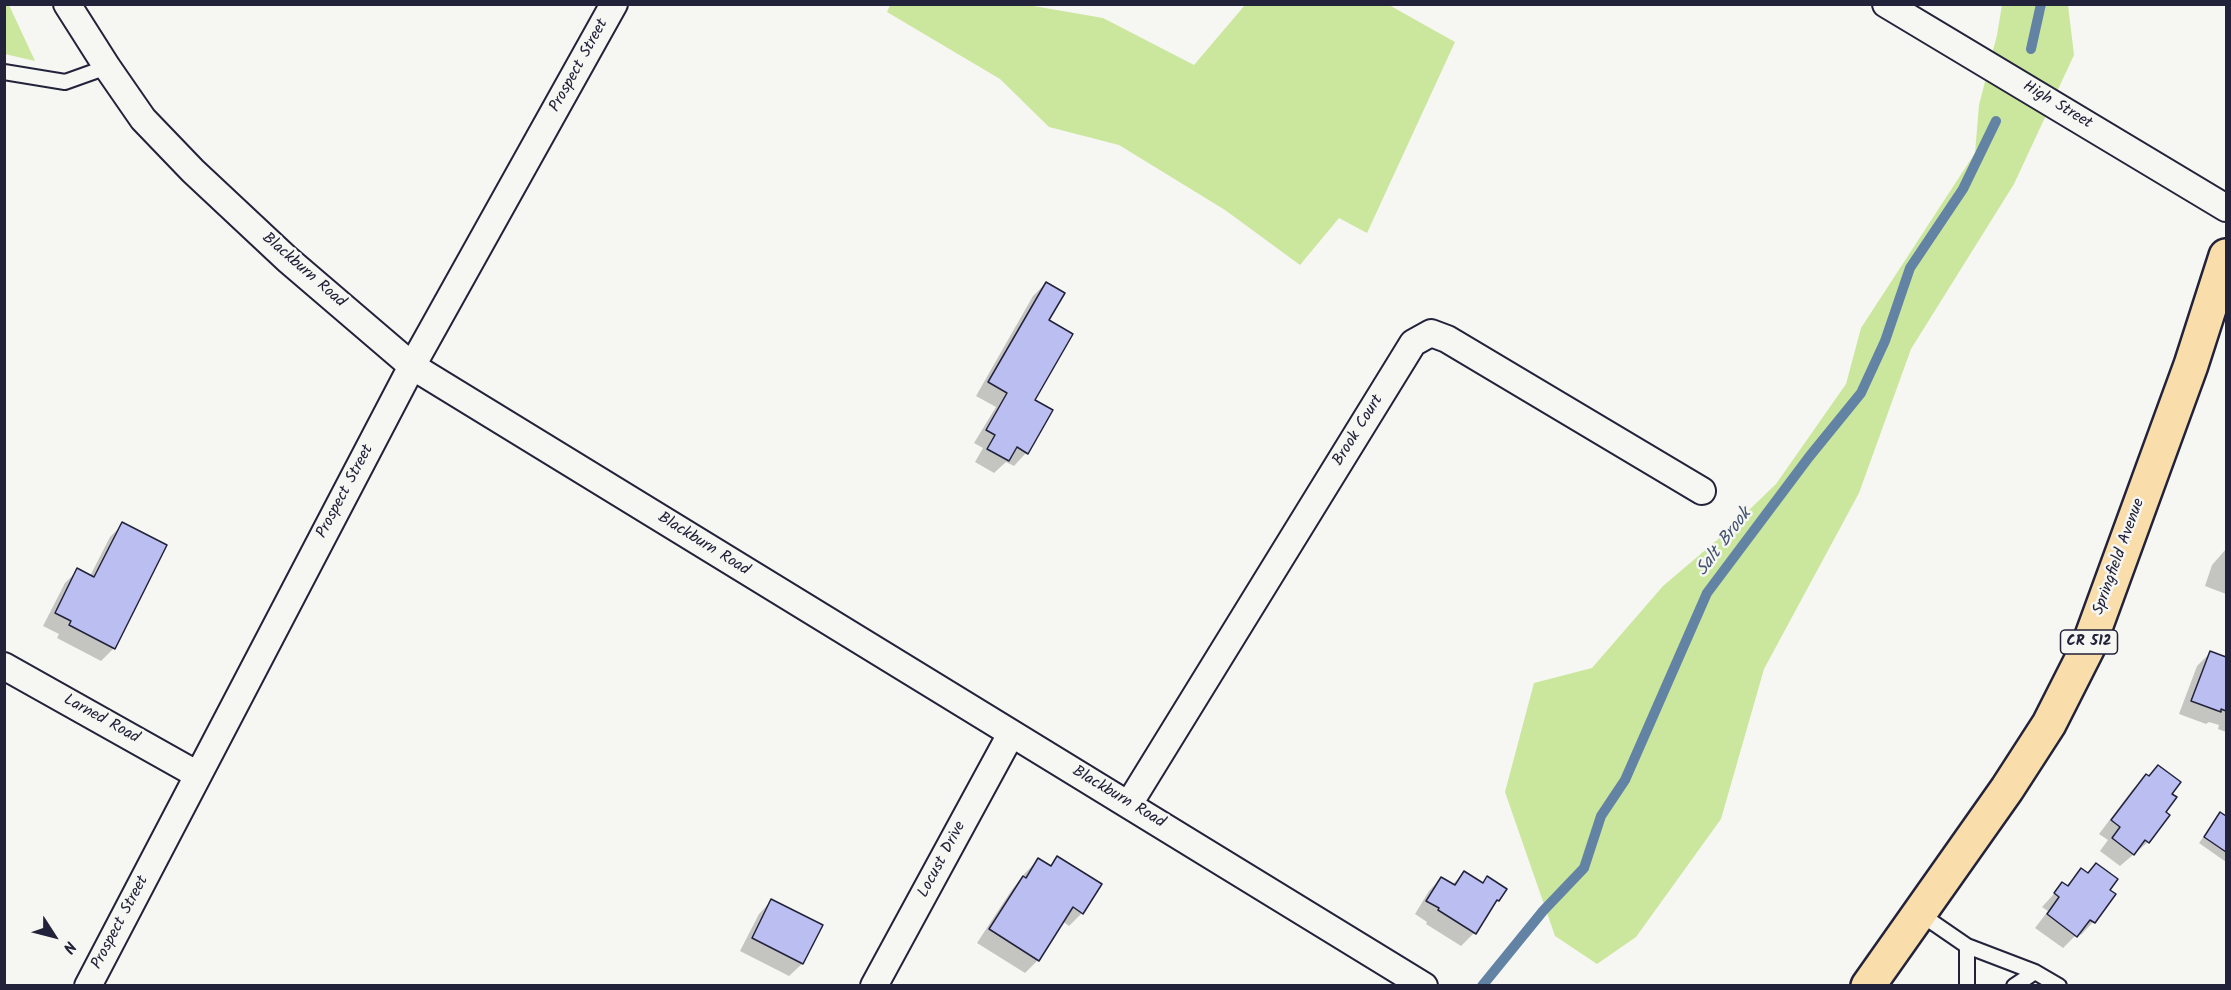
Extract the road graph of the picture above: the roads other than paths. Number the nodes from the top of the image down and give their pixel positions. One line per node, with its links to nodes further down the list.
1 (67, 4): 4 (street, Blackburn Road)
2 (614, 4): 8 (street, Prospect Street)
3 (1886, 4): 6 (street, High Street)
4 (106, 67): 5 (lane); 8 (street, Blackburn Road)
5 (4, 72)
6 (2226, 208)
7 (2226, 256): 14 (main road, Springfield Avenue / CR 512)
8 (412, 366): 11 (street, Blackburn Road); 12 (street, Prospect Street)
9 (1702, 491): 13 (street, Brook Court)
10 (4, 666): 12 (street, Larned Road)
11 (1011, 734): 13 (street, Blackburn Road); 18 (street, Locust Drive)
12 (198, 776): 17 (street, Prospect Street)
13 (1129, 804): 19 (street, Blackburn Road)
14 (1919, 913): 15 (lane); 20 (main road, Springfield Avenue / CR 512)
15 (1967, 946): 16 (lane); 21 (lane)
16 (2035, 972): 22 (lane); 23 (lane)
17 (88, 986)
18 (874, 986)
19 (1424, 986)
20 (1868, 986)
21 (1967, 986)
22 (2014, 986)
23 (2059, 986)

